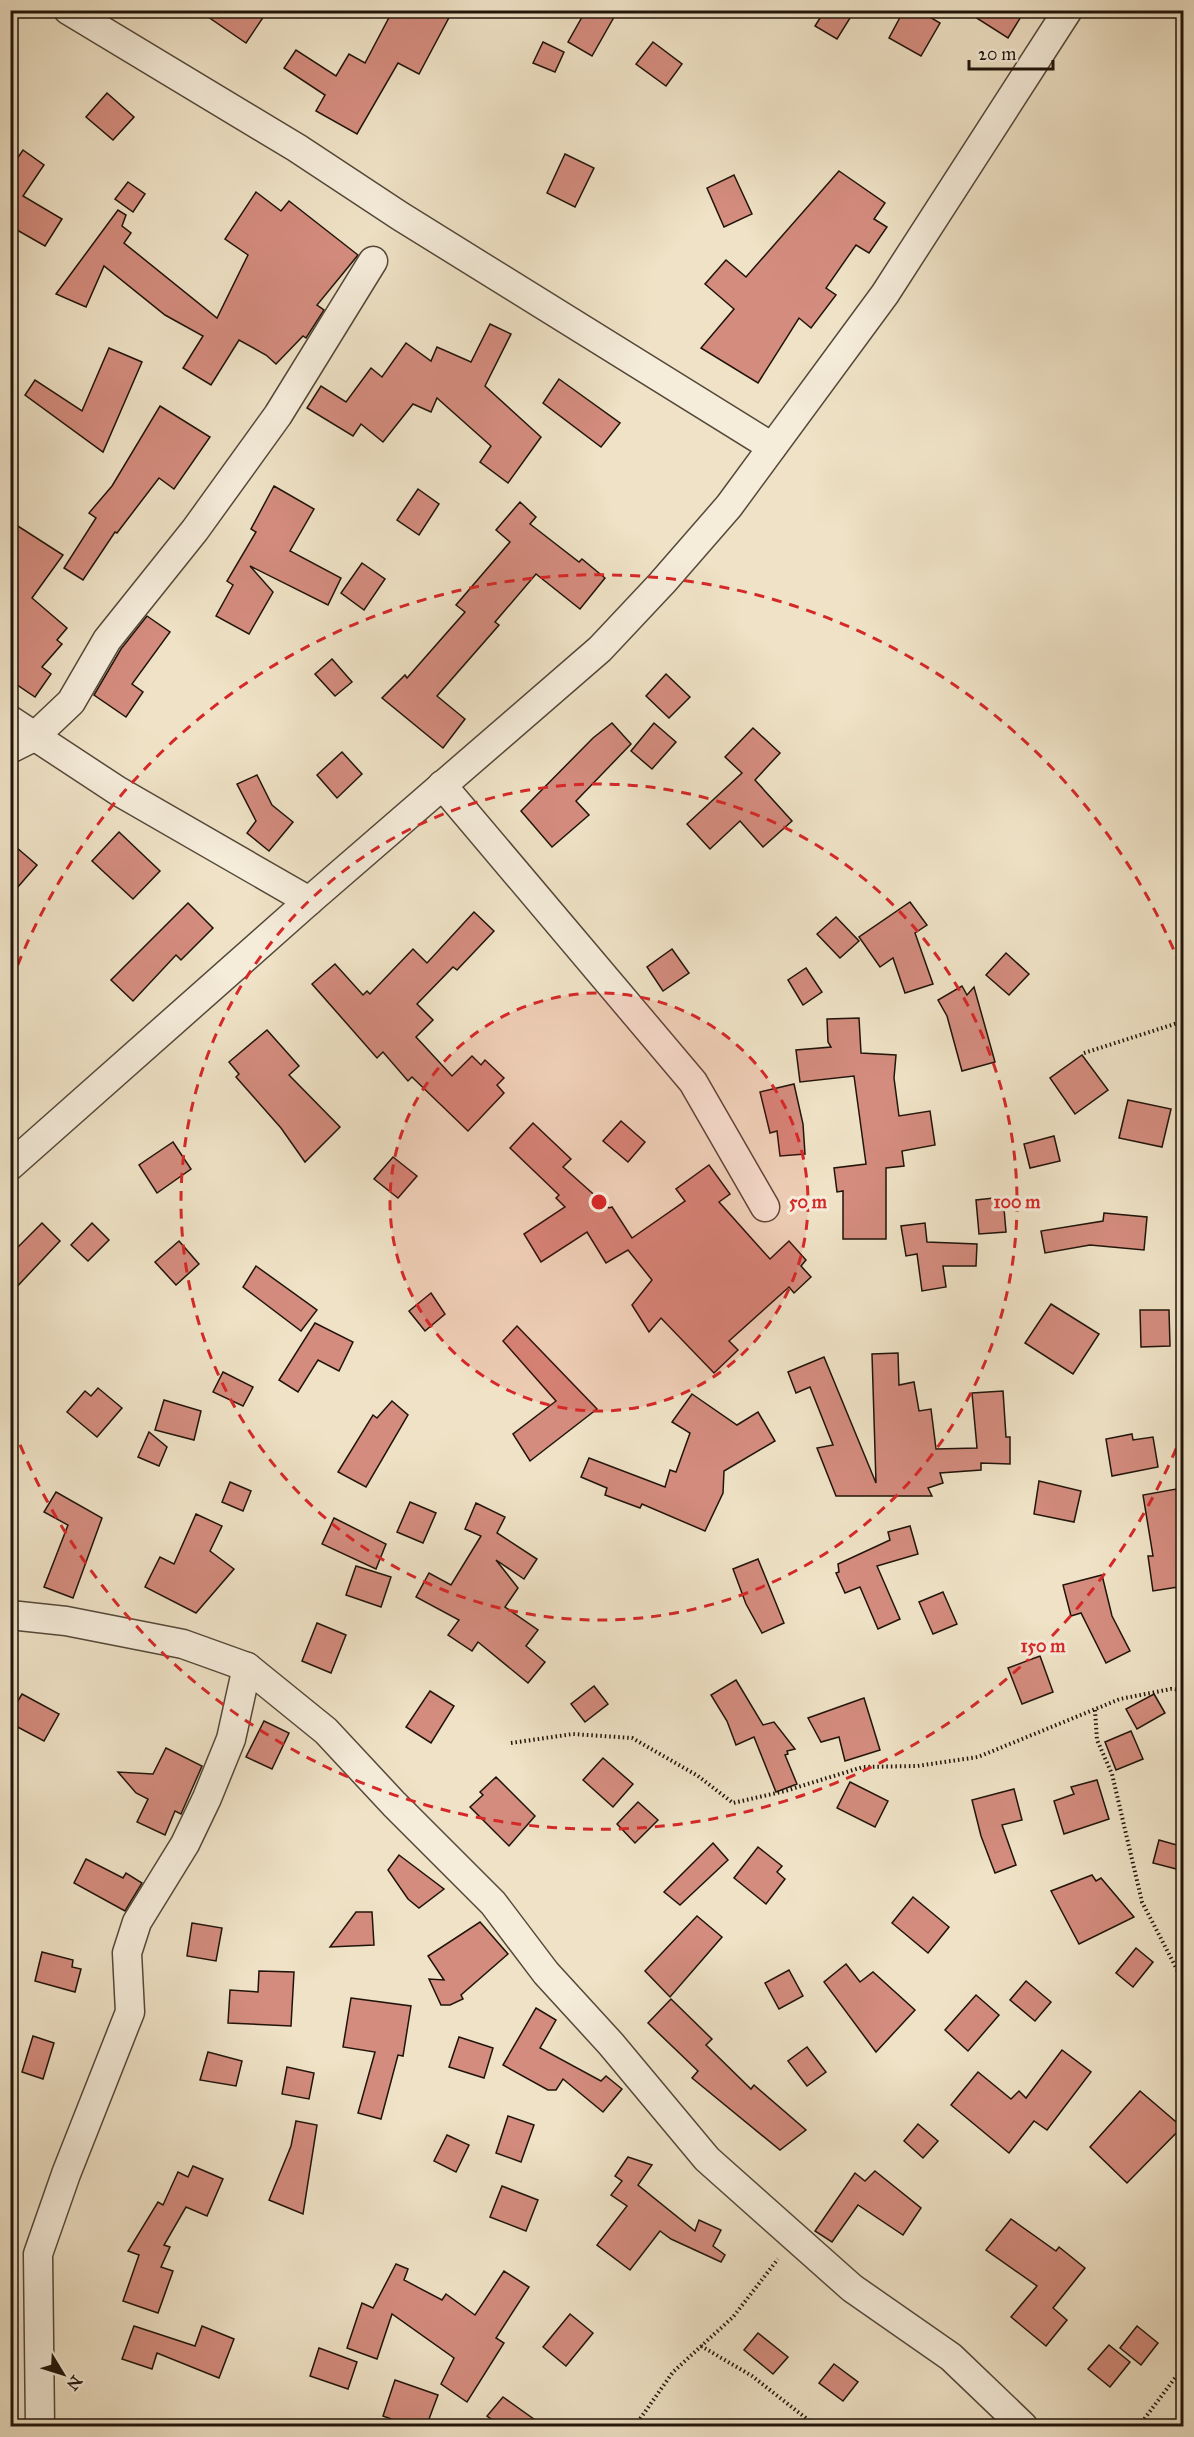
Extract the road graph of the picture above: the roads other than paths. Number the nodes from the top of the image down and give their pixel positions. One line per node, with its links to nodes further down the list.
1 (68, 10): 4 (street)
2 (1068, 10): 4 (street)
3 (373, 261): 6 (street)
4 (772, 447): 7 (street)
5 (10, 720): 6 (street)
6 (22, 743): 8 (street)
7 (442, 785): 8 (street); 10 (street)
8 (309, 901): 9 (street)
9 (10, 1166)
10 (765, 1207)
11 (10, 1615): 12 (street)
12 (247, 1667): 13 (street); 14 (street)
13 (40, 2427)
14 (1023, 2427)

